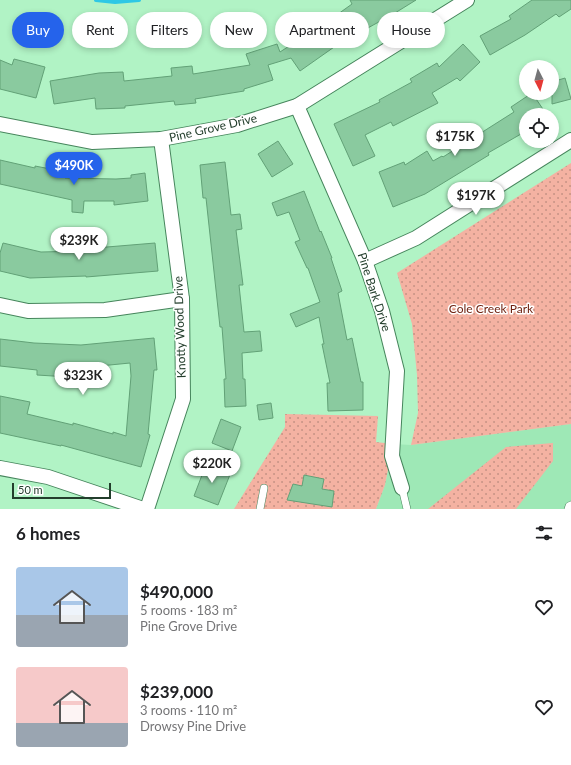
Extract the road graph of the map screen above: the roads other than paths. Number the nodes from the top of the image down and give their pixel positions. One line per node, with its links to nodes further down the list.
1 (467, 0): 2 (street, Pine Grove Drive)
2 (297, 106): 4 (street, Pine Grove Drive); 6 (street, Pine Bark Drive)
3 (0, 124): 4 (street, Pine Grove Drive)
4 (161, 139): 7 (street, Knotty Wood Drive)
5 (571, 140): 6 (street)
6 (365, 261): 11 (street, Pine Bark Drive)
7 (182, 299): 8 (street); 14 (street, Knotty Wood Drive)
8 (0, 305)
9 (0, 468): 13 (street)
10 (264, 488): 15 (lane)
11 (402, 488): 16 (lane)
12 (571, 505): 17 (lane)
13 (142, 509)
14 (147, 509)
15 (260, 509)
16 (407, 509)
17 (568, 509)

